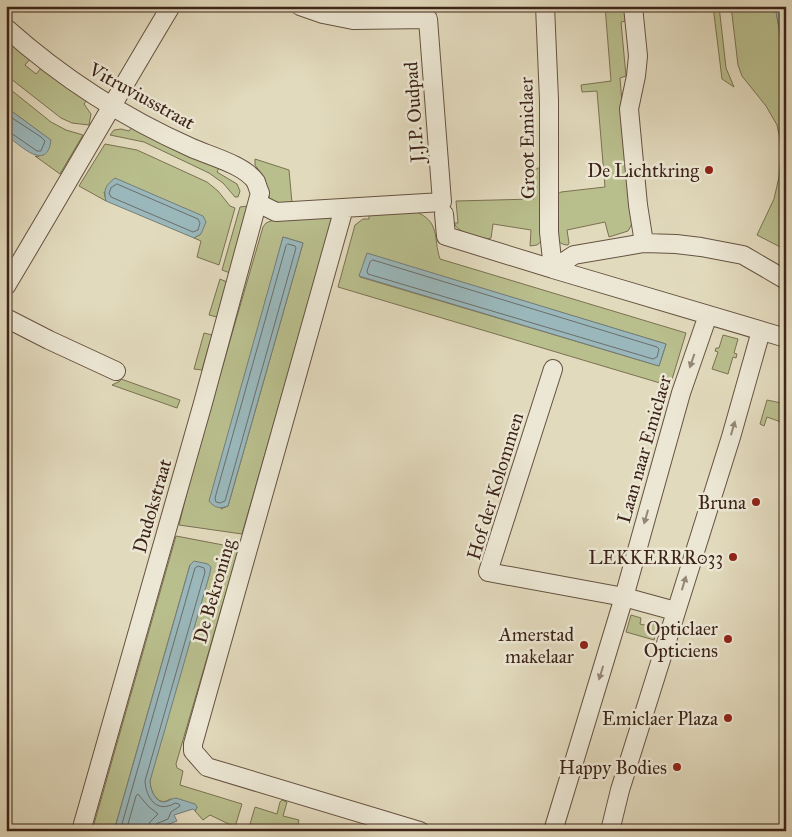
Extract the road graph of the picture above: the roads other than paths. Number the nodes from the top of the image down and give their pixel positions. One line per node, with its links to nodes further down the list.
1 (171, 6): 6 (street)
2 (300, 6): 9 (street, J.J.P. Oudpad)
3 (545, 6): 11 (street, Groot Emiclaer)
4 (633, 6): 10 (street)
5 (6, 28): 6 (street, Vitruviusstraat)
6 (110, 106): 7 (street, Vitruviusstraat); 13 (street)
7 (259, 198): 8 (street); 22 (street, Dudokstraat)
8 (344, 208): 9 (street); 23 (street, De Bekroning)
9 (443, 208): 11 (street)
10 (644, 243): 11 (street); 12 (street)
11 (553, 269): 14 (street)
12 (786, 280)
13 (6, 286)
14 (708, 315): 16 (street); 20 (street, Laan naar Emiclaer, one-way to 20)
15 (6, 318): 19 (street)
16 (761, 331): 17 (street); 21 (street, one-way to 16)
17 (786, 338)
18 (553, 369): 20 (street, Hof der Kolommen)
19 (116, 371)
20 (624, 597): 21 (street); 24 (street, Laan naar Emiclaer, one-way to 24)
21 (675, 611): 25 (street)
22 (81, 831)
23 (420, 831)
24 (553, 831)
25 (610, 831)

